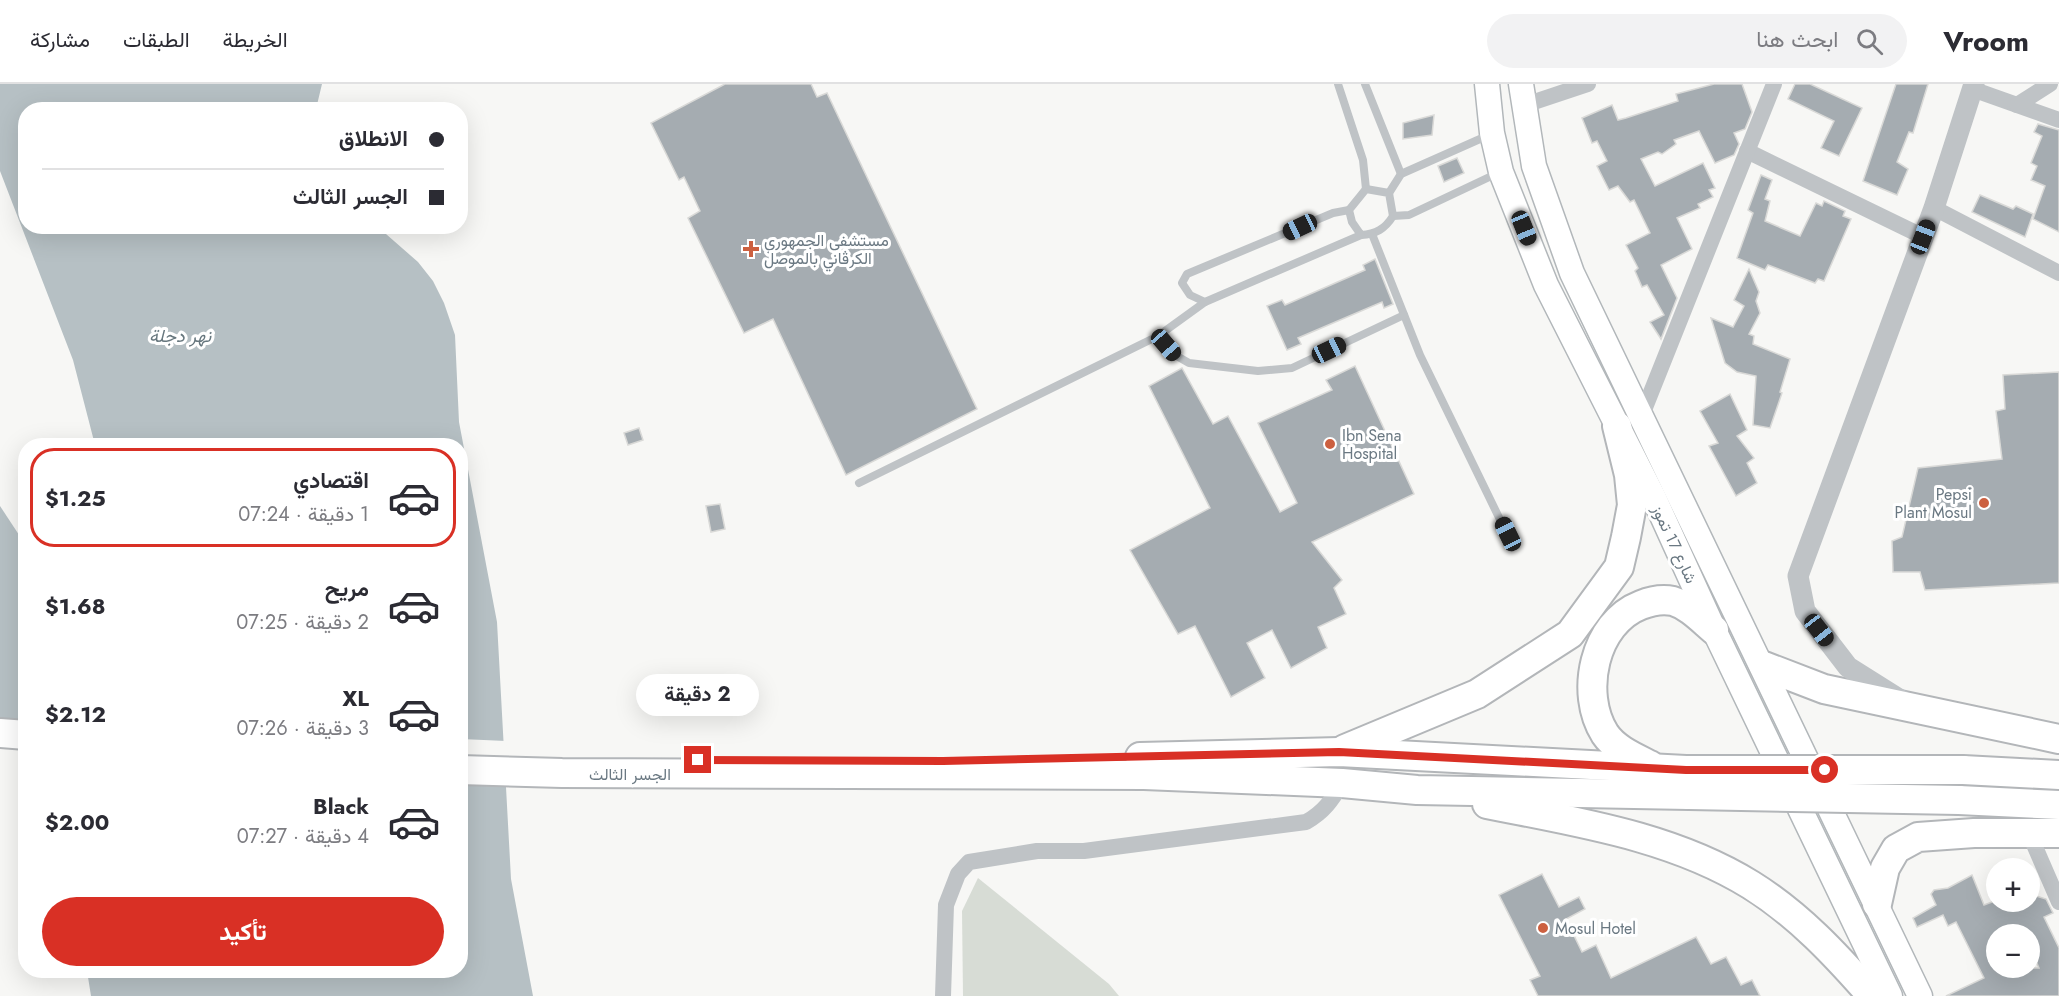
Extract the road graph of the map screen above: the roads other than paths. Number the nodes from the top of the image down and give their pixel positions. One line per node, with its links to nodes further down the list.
1 (1338, 84): 15 (lane)
2 (1365, 84): 14 (lane)
3 (1487, 84): 11 (main road, شارع 17 تموز)
4 (1588, 84): 8 (street)
5 (1774, 84): 12 (street)
6 (2050, 84): 9 (street)
7 (1973, 87): 9 (street); 17 (street)
8 (1523, 95): 23 (main road, شارع 17 تموز)
9 (2017, 105): 10 (street)
10 (2059, 120)
11 (1492, 133): 13 (main road, شارع 17 تموز); 14 (lane)
12 (1747, 151): 22 (street); 29 (street)
13 (1501, 172): 19 (lane); 25 (main road, شارع 17 تموز)
14 (1401, 174): 16 (lane)
15 (1366, 189): 16 (lane); 18 (lane)
16 (1389, 193): 19 (lane)
17 (1934, 208): 22 (street); 24 (street)
18 (1350, 210): 21 (lane); 26 (lane)
19 (1393, 216): 20 (lane)
20 (1372, 234): 21 (lane); 27 (lane)
21 (1361, 235): 26 (lane)
22 (1923, 237): 34 (street)
23 (1572, 273): 25 (main road); 29 (main road, شارع 17 تموز)
24 (2059, 273)
25 (1546, 285): 29 (main road, شارع 17 تموز)
26 (1205, 302): 28 (lane)
27 (1404, 315): 28 (lane); 31 (lane)
28 (1158, 336): 30 (lane)
29 (1629, 420): 32 (main road, شارع 17 تموز); 33 (main road, شارع 17 تموز); 40 (highway)
30 (859, 483)
31 (1508, 534)
32 (1714, 630): 42 (highway); 56 (main road, شارع 17 تموز)
33 (1764, 666): 34 (highway); 53 (main road, شارع 17 تموز)
34 (1916, 710): 37 (highway)
35 (0, 733): 36 (highway)
36 (18, 734)
37 (2059, 739)
38 (0, 751): 39 (highway)
39 (18, 752)
40 (1339, 752): 42 (highway); 43 (highway)
41 (468, 756): 43 (highway, الجسر الثالث)
42 (1654, 767): 46 (highway)
43 (943, 768): 44 (highway, الجسر الثالث); 47 (highway)
44 (468, 770)
45 (2059, 775): 46 (highway, bridge)
46 (1688, 782): 48 (highway); 49 (highway, bridge)
47 (1342, 783): 48 (highway); 54 (street)
48 (1417, 790): 55 (highway)
49 (2059, 805)
50 (2029, 833): 51 (highway); 52 (street); 53 (highway)
51 (2059, 833)
52 (2059, 902)
53 (1876, 904): 57 (main road, شارع 17 تموز)
54 (943, 996)
55 (1872, 996)
56 (1890, 996)
57 (1920, 996)

